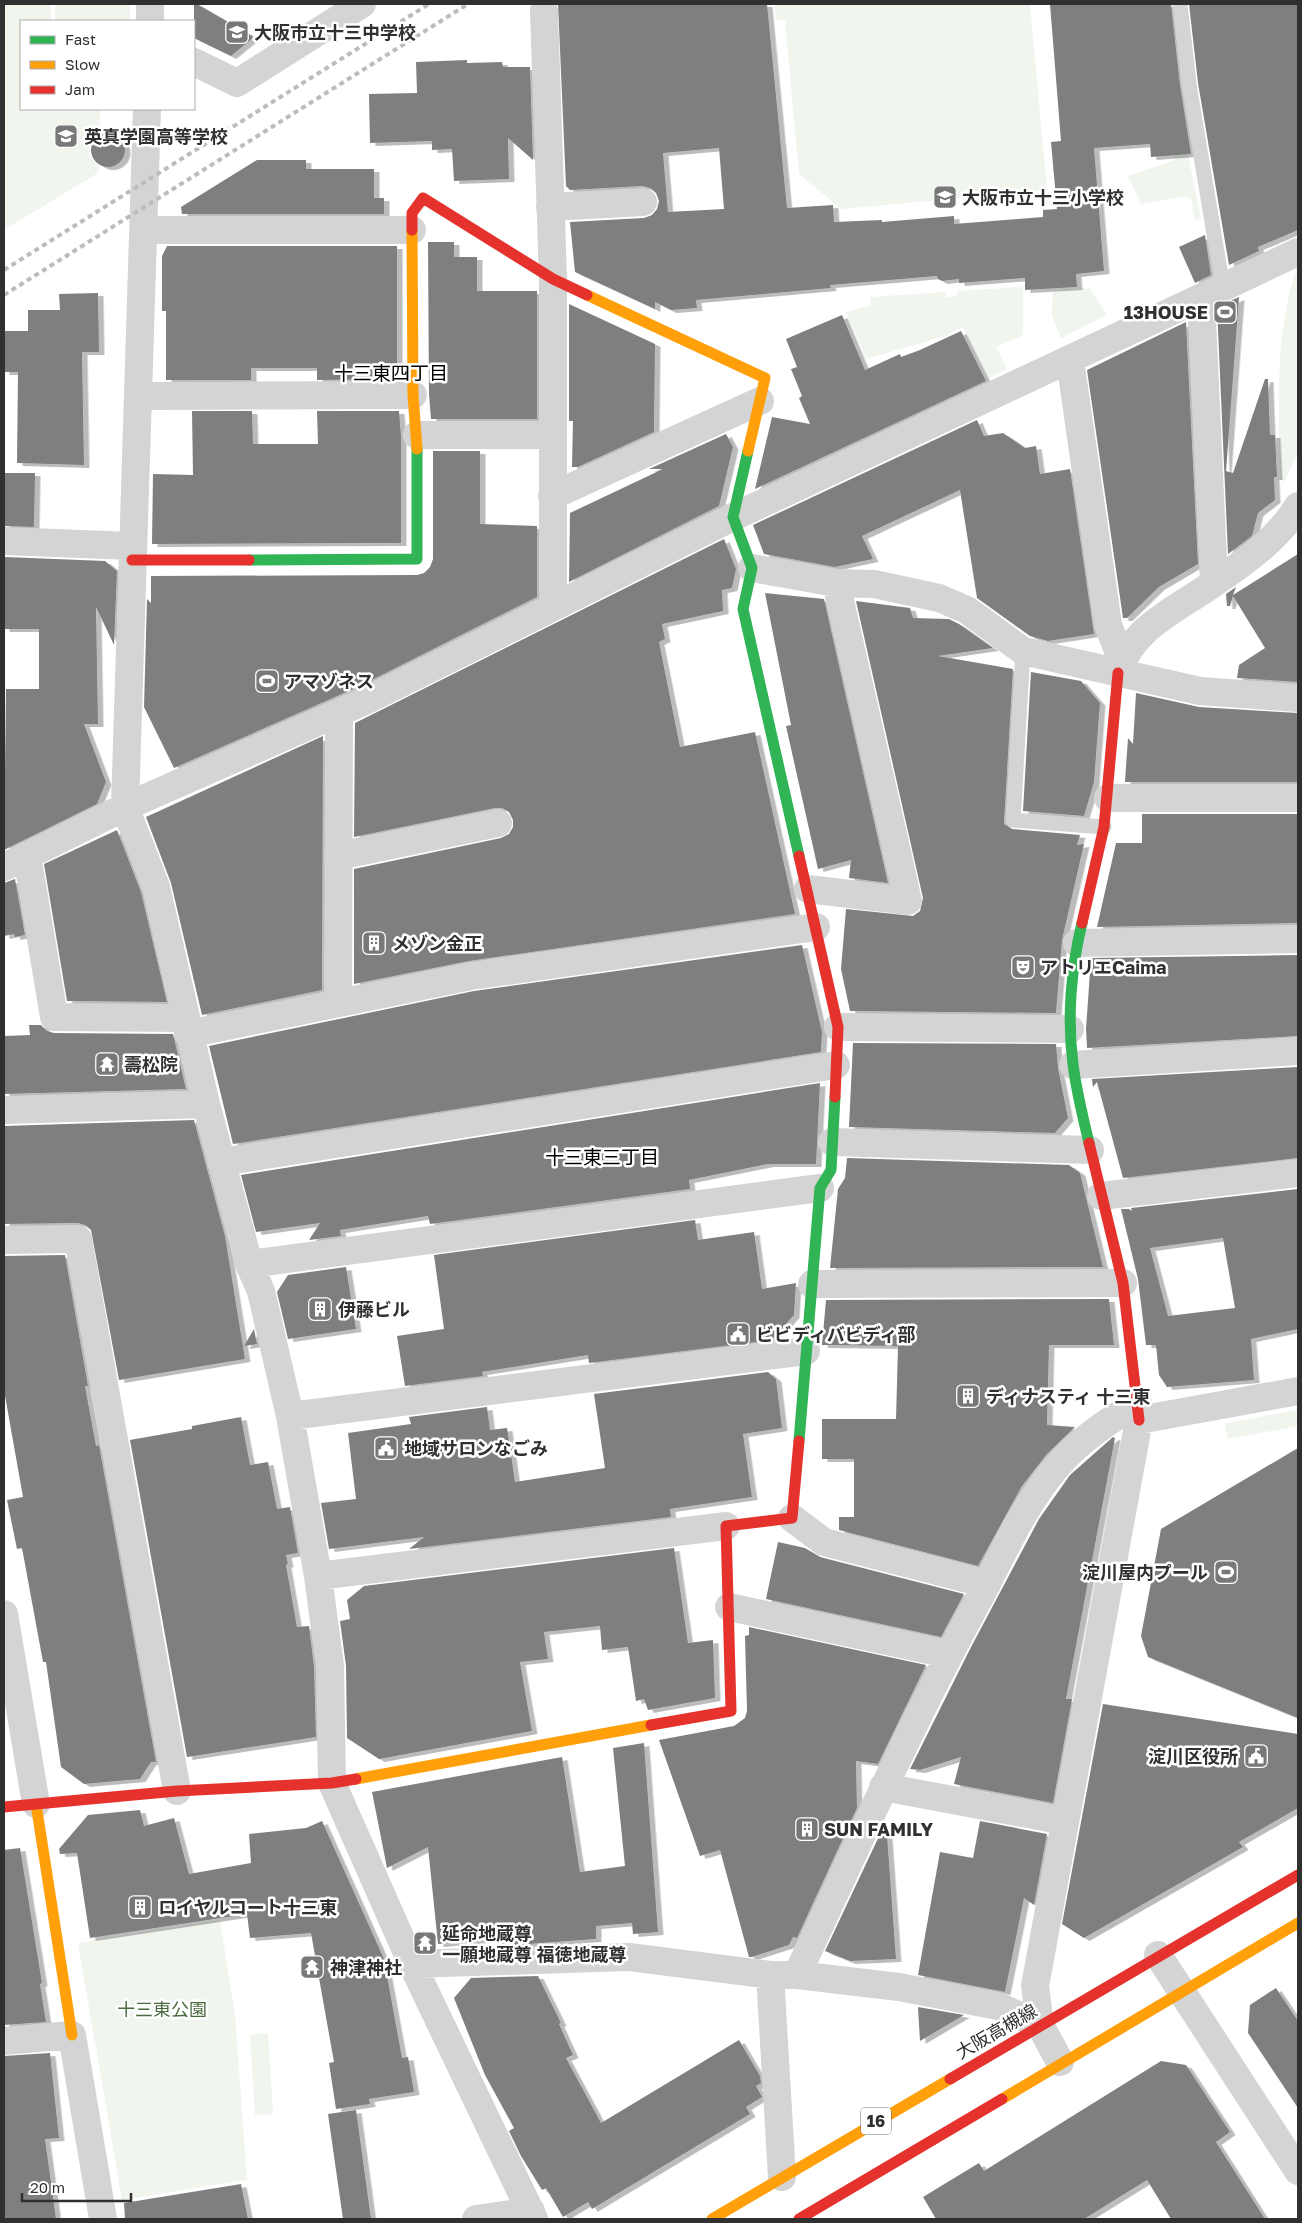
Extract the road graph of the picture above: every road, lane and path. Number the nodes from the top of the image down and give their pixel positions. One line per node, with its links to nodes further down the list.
1 (150, 4): 5 (street)
2 (362, 4): 6 (street)
3 (1180, 4): 14 (lane)
4 (544, 12): 9 (street)
5 (150, 20)
6 (195, 62)
7 (147, 110): 10 (street)
8 (643, 202): 9 (street)
9 (550, 207): 13 (street)
10 (144, 230): 11 (street); 17 (street)
11 (412, 230): 13 (street); 16 (street)
12 (1298, 252): 14 (street)
13 (554, 279): 18 (street); 20 (street)
14 (1212, 293): 15 (street); 28 (street)
15 (1070, 360): 23 (street); 31 (street)
16 (413, 395): 17 (street); 19 (street)
17 (138, 396): 25 (street)
18 (760, 401): 21 (street); 23 (street)
19 (417, 435): 20 (street); 25 (street)
20 (553, 435): 21 (street)
21 (552, 496): 29 (street)
22 (1298, 506): 28 (street)
23 (733, 517): 26 (street); 29 (street)
24 (4, 541): 25 (street)
25 (132, 553): 36 (street)
26 (752, 568): 27 (street); 42 (street)
27 (836, 583): 30 (street); 42 (street)
28 (1214, 583): 31 (street)
29 (553, 608): 33 (street)
30 (1023, 651): 31 (street); 38 (lane)
31 (1120, 667): 32 (street); 34 (street)
32 (1298, 698)
33 (339, 713): 36 (street); 40 (street)
34 (1108, 798): 35 (street); 38 (street)
35 (1298, 798)
36 (125, 807): 39 (street); 47 (street)
37 (498, 823): 40 (street)
38 (1104, 828): 45 (street)
39 (28, 855): 41 (street); 47 (street)
40 (338, 856): 46 (street)
41 (4, 867)
42 (808, 888): 43 (street)
43 (816, 927): 46 (street); 48 (street)
44 (1298, 939): 45 (street)
45 (1077, 943): 49 (street)
46 (338, 1002): 47 (street)
47 (186, 1026): 53 (street)
48 (838, 1027): 49 (street); 51 (street)
49 (1070, 1029): 52 (street)
50 (1298, 1051): 52 (street)
51 (836, 1065): 55 (street); 57 (street)
52 (1073, 1065): 56 (street)
53 (206, 1104): 54 (street); 57 (street)
54 (4, 1110)
55 (832, 1142): 56 (street); 59 (street)
56 (1090, 1150): 60 (street)
57 (221, 1162): 62 (street)
58 (1298, 1173): 60 (street)
59 (820, 1188): 62 (street); 64 (street)
60 (1101, 1196): 63 (street)
61 (4, 1240): 78 (street)
62 (249, 1264): 68 (street)
63 (1123, 1283): 64 (street); 67 (street)
64 (812, 1284): 65 (street)
65 (806, 1351): 68 (street); 69 (street)
66 (1298, 1391): 67 (street)
67 (1138, 1412): 72 (street); 81 (street)
68 (290, 1416): 71 (street)
69 (792, 1518): 70 (street); 72 (street)
70 (726, 1526): 71 (street); 73 (street)
71 (318, 1576): 76 (street)
72 (987, 1584): 75 (street)
73 (729, 1607): 75 (street); 76 (street)
74 (4, 1614): 79 (street)
75 (948, 1654): 77 (street)
76 (332, 1782): 78 (street); 85 (street)
77 (883, 1787): 81 (street); 87 (street)
78 (177, 1791): 79 (street)
79 (36, 1804): 80 (street); 90 (street)
80 (4, 1807)
81 (1064, 1821): 89 (street)
82 (1298, 1875): 84 (street, 大阪高槻線 / 16)
83 (1298, 1923): 88 (street, 16)
84 (1158, 1955): 88 (street); 89 (street, 大阪高槻線 / 16)
85 (412, 1964): 86 (street); 95 (street)
86 (770, 1975): 87 (street); 94 (street)
87 (796, 1975): 89 (street)
88 (1180, 1991): 92 (street, 16); 93 (street)
89 (1040, 2025): 92 (street); 94 (street, 大阪高槻線 / 16)
90 (72, 2035): 91 (street); 96 (street)
91 (4, 2041)
92 (1060, 2062): 99 (street, 16)
93 (1298, 2171)
94 (782, 2177): 98 (street, 大阪高槻線 / 16)
95 (532, 2215): 97 (street)
96 (103, 2219)
97 (476, 2219)
98 (712, 2219)
99 (799, 2219)

